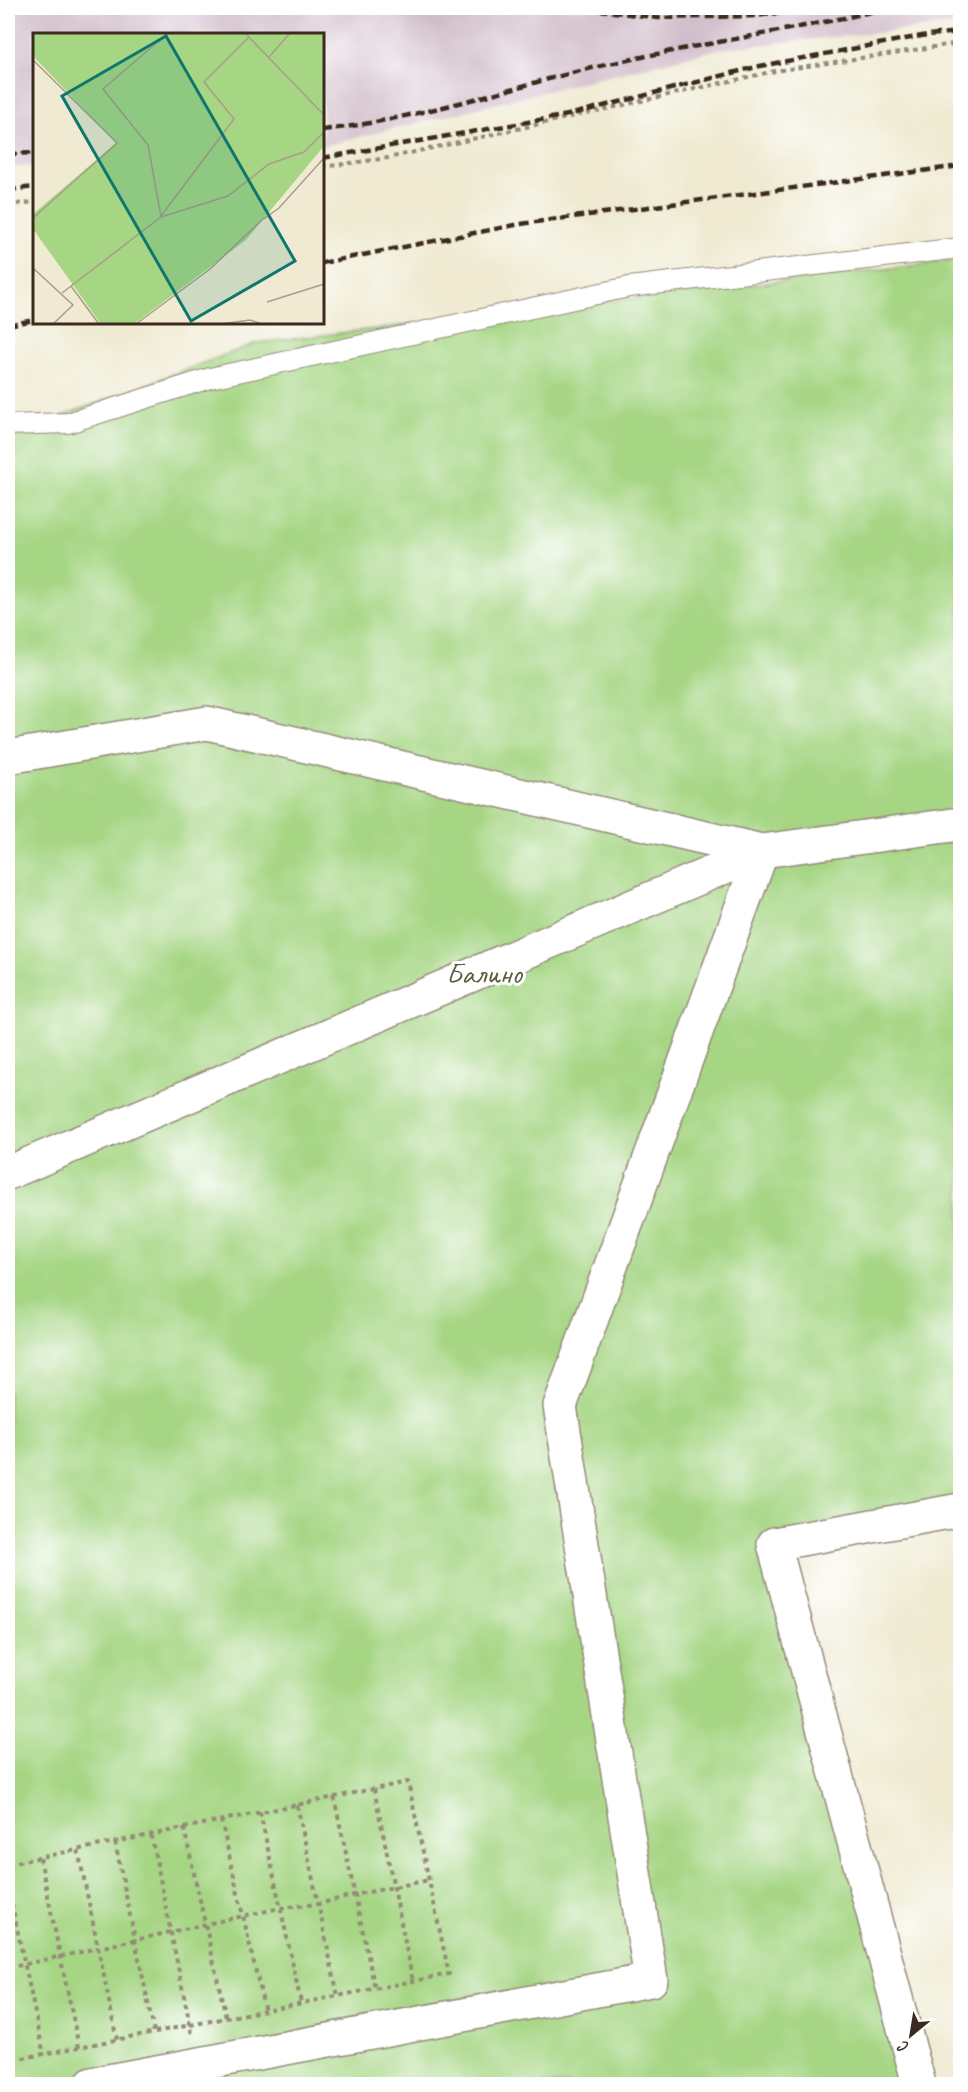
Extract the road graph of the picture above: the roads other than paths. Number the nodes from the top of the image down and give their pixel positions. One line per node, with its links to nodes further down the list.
1 (960, 248): 2 (lane)
2 (8, 425)
3 (8, 757): 5 (street)
4 (960, 824): 5 (street)
5 (762, 851): 6 (street); 8 (street)
6 (8, 1173)
7 (960, 1510): 9 (street)
8 (92, 2085)
9 (919, 2085)

